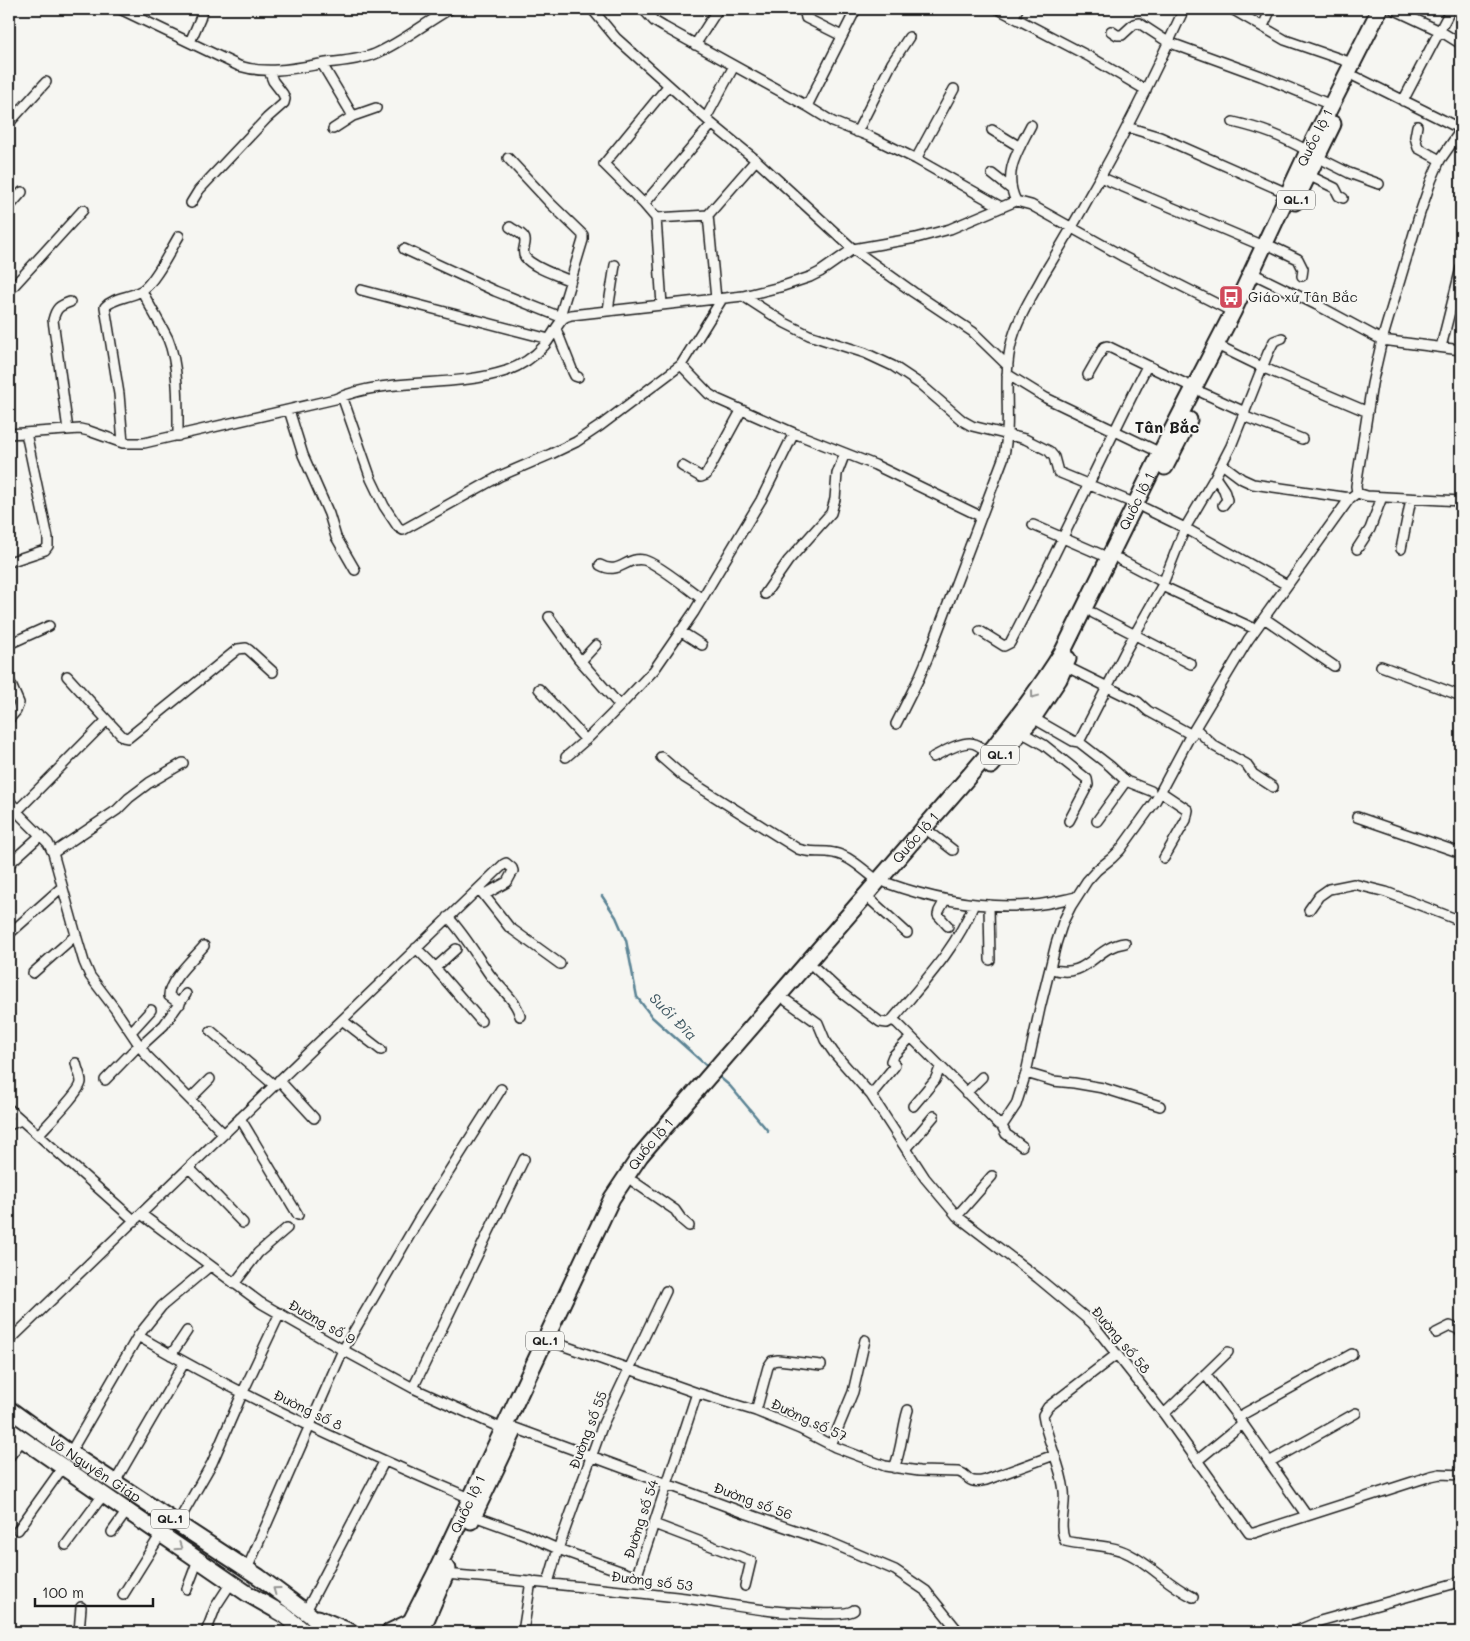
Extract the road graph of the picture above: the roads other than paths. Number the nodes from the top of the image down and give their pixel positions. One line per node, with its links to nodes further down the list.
1 (120, 9): 23 (street)
2 (203, 9): 23 (street)
3 (450, 9): 27 (street)
4 (592, 9): 32 (street)
5 (643, 9): 26 (street)
6 (718, 9): 26 (street)
7 (807, 9): 21 (street)
8 (856, 9): 21 (street)
9 (998, 9): 17 (street)
10 (1018, 9): 17 (street)
11 (1184, 9): 24 (street)
12 (1232, 9): 18 (street)
13 (1271, 9): 18 (street)
14 (1380, 9): 29 (highway, Quốc lộ 1 / QL.1)
15 (1392, 9): 20 (street); 29 (highway, Quốc lộ 1 / QL.1)
16 (1451, 9): 20 (street)
17 (1013, 17): 34 (street)
18 (1263, 26): 29 (street)
19 (1111, 31): 24 (street)
20 (1440, 31): 25 (street); 35 (street)
21 (842, 36): 37 (street)
22 (910, 37): 49 (street)
23 (190, 42): 30 (street)
24 (1168, 42): 34 (street); 36 (street)
25 (1461, 44)
26 (695, 45): 28 (street)
27 (322, 64): 30 (street); 39 (street)
28 (734, 66): 37 (street); 40 (street)
29 (1354, 70): 35 (street); 36 (highway, Quốc lộ 1 / QL.1); 51 (highway, Quốc lộ 1 / QL.1)
30 (269, 71): 65 (street)
31 (46, 82): 42 (street)
32 (668, 86): 40 (street); 66 (street)
33 (954, 89): 53 (street)
34 (1146, 90): 44 (street)
35 (1403, 101): 48 (street)
36 (1331, 105): 51 (highway, Quốc lộ 1 / QL.1)
37 (807, 106): 49 (street)
38 (376, 108): 39 (street)
39 (353, 116): 46 (street)
40 (709, 121): 54 (street); 66 (street)
41 (1233, 122): 51 (street)
42 (9, 123)
43 (1031, 126): 50 (street)
44 (1127, 126): 58 (street); 62 (street)
45 (1417, 126): 55 (street)
46 (333, 129)
47 (992, 130): 50 (street)
48 (1461, 130): 55 (street)
49 (857, 132): 53 (street)
50 (1020, 147): 60 (street)
51 (1312, 154): 57 (highway, Quốc lộ 1 / QL.1); 59 (street); 62 (highway, Quốc lộ 1 / QL.1)
52 (508, 158): 82 (street)
53 (916, 159): 68 (street)
54 (756, 160): 70 (street); 77 (street)
55 (1440, 160): 96 (street)
56 (992, 174): 60 (street)
57 (1308, 175): 63 (street); 75 (highway, Quốc lộ 1 / QL.1)
58 (1100, 177): 73 (street); 75 (street)
59 (1379, 184)
60 (1011, 189): 64 (street)
61 (22, 192): 67 (street)
62 (1287, 193): 75 (highway, Quốc lộ 1 / QL.1)
63 (1343, 198)
64 (1016, 201): 68 (street); 73 (street)
65 (191, 203)
66 (644, 204): 71 (street)
67 (9, 207)
68 (1001, 207): 77 (street)
69 (83, 210): 84 (street)
70 (708, 215): 71 (street); 87 (street)
71 (656, 218): 89 (street)
72 (510, 227): 82 (street)
73 (1072, 227): 91 (street); 103 (street)
74 (179, 236): 85 (street)
75 (1268, 246): 80 (highway, Quốc lộ 1 / QL.1); 81 (street); 91 (highway, Quốc lộ 1 / QL.1)
76 (404, 249): 92 (street)
77 (853, 249): 86 (street); 103 (street)
78 (615, 265): 90 (street)
79 (1461, 268): 97 (street)
80 (1258, 276): 96 (street); 98 (highway, Quốc lộ 1 / QL.1)
81 (1302, 276)
82 (570, 281): 92 (street)
83 (362, 290): 95 (street)
84 (9, 291)
85 (142, 291): 118 (street); 120 (street)
86 (743, 296): 87 (street); 117 (street)
87 (719, 299): 89 (street); 100 (street)
88 (70, 302): 112 (street)
89 (662, 305): 90 (street)
90 (608, 310): 92 (street)
91 (1232, 312): 106 (highway, Quốc lộ 1 / QL.1)
92 (562, 317): 93 (street)
93 (556, 330): 95 (street); 105 (street)
94 (1282, 338): 102 (street)
95 (549, 339): 107 (street)
96 (1382, 340): 97 (street); 110 (street)
97 (1441, 347): 99 (street)
98 (1223, 348): 102 (street); 106 (highway, Quốc lộ 1 / QL.1)
99 (1461, 350)
100 (682, 365): 107 (street); 109 (street)
101 (1147, 366): 104 (street); 106 (street); 113 (street)
102 (1262, 367): 110 (street); 111 (street)
103 (1007, 370): 113 (street); 117 (street)
104 (1088, 375)
105 (578, 377)
106 (1198, 390): 111 (street); 122 (highway, Quốc lộ 1 / QL.1); 132 (highway, Quốc lộ 1 / QL.1)
107 (342, 396): 108 (street)
108 (289, 410): 118 (street); 142 (street)
109 (741, 411): 115 (street); 124 (street)
110 (1368, 412): 127 (street)
111 (1244, 414): 119 (street); 123 (street)
112 (68, 430): 114 (street); 120 (street)
113 (1114, 431): 122 (street); 126 (street)
114 (26, 433): 116 (street); 140 (street)
115 (794, 433): 121 (street); 146 (street)
116 (9, 434)
117 (1007, 434): 126 (street); 133 (street)
118 (178, 436): 120 (street)
119 (1302, 439)
120 (123, 443)
121 (845, 453): 133 (street); 145 (street)
122 (1161, 453): 132 (highway, Quốc lộ 1 / QL.1)
123 (1222, 464): 125 (street); 127 (street)
124 (682, 466)
125 (1215, 478): 131 (street); 135 (street)
126 (1088, 483): 132 (street); 136 (street)
127 (1354, 495): 128 (street); 144 (street)
128 (1382, 498): 129 (street); 137 (street)
129 (1411, 499): 130 (street); 138 (street)
130 (1461, 501)
131 (1223, 505)
132 (1140, 506): 135 (street); 139 (highway, Quốc lộ 1 / QL.1)
133 (980, 516): 173 (street)
134 (1033, 524): 136 (street)
135 (1185, 528): 143 (street); 144 (street)
136 (1064, 537): 139 (street); 153 (street)
137 (1357, 549)
138 (1402, 549)
139 (1114, 558): 143 (street); 147 (highway, Quốc lộ 1 / QL.1); 178 (highway, Quốc lộ 1 / QL.1, one-way to 178)
140 (9, 562)
141 (600, 566): 146 (street)
142 (355, 570)
143 (1162, 584): 151 (street); 154 (street)
144 (1286, 585): 149 (street)
145 (765, 594)
146 (702, 599): 152 (street)
147 (1093, 613): 154 (street); 160 (highway, Quốc lộ 1 / QL.1)
148 (550, 618): 158 (street)
149 (1264, 618): 151 (street); 161 (street)
150 (49, 626): 155 (street)
151 (1255, 629): 174 (street)
152 (680, 631): 157 (street); 169 (street)
153 (980, 631)
154 (1134, 634): 159 (street); 166 (street)
155 (9, 644)
156 (596, 645): 158 (street)
157 (702, 645)
158 (581, 661): 169 (street)
159 (1191, 664)
160 (1065, 666): 166 (street); 170 (highway, Quốc lộ 1 / QL.1)
161 (1334, 666)
162 (1381, 666): 168 (street)
163 (273, 672): 172 (street)
164 (67, 676): 172 (street)
165 (9, 680): 171 (street)
166 (1108, 688): 174 (street); 177 (street)
167 (540, 689): 176 (street)
168 (1461, 696)
169 (620, 706): 176 (street)
170 (1033, 718): 175 (highway, Quốc lộ 1 / QL.1); 177 (street)
171 (9, 719)
172 (107, 720): 188 (street)
173 (896, 724)
174 (1194, 731): 184 (street); 186 (street)
175 (1022, 732): 190 (street); 192 (highway, Quốc lộ 1 / QL.1)
176 (586, 740): 180 (street)
177 (1080, 742): 183 (street)
178 (989, 753): 179 (street); 199 (highway, Quốc lộ 1 / QL.1)
179 (933, 756)
180 (566, 757)
181 (661, 757): 199 (street)
182 (183, 764): 195 (street)
183 (1126, 781): 185 (street); 191 (street)
184 (1273, 787)
185 (1151, 791)
186 (1161, 792): 197 (street); 201 (street)
187 (9, 800): 188 (street)
188 (17, 811): 193 (street)
189 (1358, 817): 196 (street)
190 (1069, 821)
191 (1097, 821)
192 (931, 833): 194 (street); 199 (highway, Quốc lộ 1 / QL.1)
193 (41, 835): 195 (street); 198 (street)
194 (953, 850)
195 (53, 853): 200 (street)
196 (1461, 853)
197 (1164, 858)
198 (9, 864)
199 (882, 882): 202 (street); 203 (highway, Quốc lộ 1 / QL.1); 237 (highway, Quốc lộ 1 / QL.1)
200 (62, 887): 211 (street); 212 (street)
201 (1076, 897): 205 (street); 221 (street)
202 (945, 900): 204 (street); 209 (street)
203 (872, 901): 210 (street); 220 (highway, Quốc lộ 1 / QL.1)
204 (974, 904): 205 (street); 229 (street)
205 (989, 905): 217 (street)
206 (1309, 910): 208 (street)
207 (448, 917): 215 (street); 218 (street); 227 (street)
208 (1461, 921)
209 (948, 926)
210 (907, 933)
211 (9, 934)
212 (76, 935): 222 (street); 232 (street)
213 (1125, 943): 221 (street)
214 (204, 946): 225 (street)
215 (416, 948): 219 (street); 228 (street)
216 (456, 949): 219 (street)
217 (990, 960)
218 (560, 964)
219 (435, 968): 230 (street)
220 (815, 968): 224 (highway, Quốc lộ 1 / QL.1); 229 (street)
221 (1050, 969): 239 (street)
222 (33, 973)
223 (186, 994): 225 (street)
224 (787, 1001): 237 (highway, Quốc lộ 1 / QL.1); 247 (street, Đường số 58)
225 (180, 1004): 234 (street)
226 (151, 1010): 232 (street)
227 (520, 1016)
228 (342, 1020): 235 (street); 244 (street)
229 (892, 1020): 233 (street)
230 (481, 1021)
231 (211, 1031): 244 (street)
232 (130, 1032): 234 (street)
233 (912, 1038): 238 (street); 247 (street)
234 (139, 1046): 242 (street); 248 (street)
235 (381, 1050)
236 (76, 1063): 259 (street)
237 (722, 1068): 243 (highway, Quốc lộ 1 / QL.1)
238 (940, 1068): 246 (street); 249 (street)
239 (1026, 1073): 250 (street); 256 (street)
240 (982, 1077): 246 (street)
241 (210, 1079): 248 (street)
242 (105, 1080)
243 (711, 1082): 265 (highway, Quốc lộ 1 / QL.1); 302 (highway, Quốc lộ 1 / QL.1)
244 (276, 1083): 253 (street); 254 (street)
245 (501, 1090): 283 (street)
246 (966, 1093): 256 (street)
247 (871, 1095): 261 (street, Đường số 58)
248 (190, 1099): 258 (street)
249 (913, 1106)
250 (1160, 1106)
251 (9, 1109): 255 (street, Đường số 9)
252 (934, 1116): 261 (street)
253 (240, 1118): 258 (street); 266 (street)
254 (314, 1118)
255 (20, 1120): 257 (street); 259 (street, Đường số 9)
256 (1001, 1124): 260 (street)
257 (9, 1126)
258 (224, 1134): 263 (street)
259 (38, 1135): 268 (street, Đường số 9)
260 (1022, 1146)
261 (906, 1149): 267 (street, Đường số 58)
262 (524, 1159): 292 (street)
263 (189, 1168): 268 (street); 269 (street)
264 (992, 1176): 267 (street)
265 (634, 1182): 270 (street); 282 (highway, Quốc lộ 1 / QL.1)
266 (298, 1215)
267 (957, 1216): 285 (street, Đường số 58)
268 (138, 1218): 272 (street, Đường số 9); 281 (street)
269 (242, 1223)
270 (689, 1226)
271 (286, 1228): 273 (street)
272 (210, 1266): 273 (street, Đường số 9); 279 (street)
273 (234, 1284): 275 (street, Đường số 9)
274 (666, 1291): 290 (street, Đường số 55)
275 (280, 1314): 283 (street, Đường số 9); 294 (street)
276 (187, 1331): 287 (street)
277 (1436, 1333): 278 (street)
278 (1461, 1333)
279 (138, 1336): 287 (street, Đường số 8); 306 (street)
280 (865, 1340): 305 (street)
281 (9, 1341)
282 (553, 1342): 290 (street, Đường số 57); 302 (highway, Quốc lộ 1 / QL.1)
283 (343, 1350): 292 (street, Đường số 9); 301 (street)
284 (1228, 1352): 291 (street)
285 (1116, 1354): 299 (street, Đường số 58); 307 (street)
286 (1352, 1354): 300 (street)
287 (171, 1356): 288 (street, Đường số 8)
288 (184, 1363): 294 (street, Đường số 8); 316 (street)
289 (821, 1365): 297 (street)
290 (628, 1369): 293 (street, Đường số 57); 309 (street, Đường số 55)
291 (1205, 1374): 299 (street); 300 (street)
292 (413, 1388): 302 (street, Đường số 9)
293 (697, 1393): 297 (street, Đường số 57); 317 (street, Đường số 54)
294 (242, 1394): 301 (street, Đường số 8); 323 (street)
295 (9, 1409): 306 (highway, Võ Nguyên Giáp / QL.1)
296 (908, 1410): 314 (street)
297 (756, 1411): 305 (street, Đường số 57)
298 (1356, 1413): 312 (street)
299 (1164, 1414): 310 (street, Đường số 58)
300 (1240, 1421): 310 (street); 312 (street)
301 (310, 1426): 311 (street, Đường số 8); 331 (street)
302 (509, 1428): 309 (street, Đường số 56); 319 (highway, Quốc lộ 1 / QL.1); 321 (highway, Quốc lộ 1 / QL.1)
303 (9, 1430): 304 (highway, Võ Nguyên Giáp / QL.1)
304 (23, 1439): 308 (street); 313 (highway, Võ Nguyên Giáp / QL.1)
305 (830, 1445): 314 (street, Đường số 57)
306 (70, 1453): 316 (highway, Võ Nguyên Giáp / QL.1)
307 (1054, 1455): 314 (street, Đường số 57); 340 (street)
308 (9, 1457)
309 (592, 1457): 317 (street, Đường số 56); 329 (street, Đường số 55)
310 (1198, 1460): 322 (street, Đường số 58)
311 (384, 1462): 319 (street, Đường số 8); 343 (street)
312 (1269, 1462): 322 (street)
313 (64, 1467): 318 (highway, Võ Nguyên Giáp / QL.1); 325 (street)
314 (894, 1468)
315 (1461, 1475): 322 (street, Đường số 58)
316 (115, 1482): 323 (highway, Võ Nguyên Giáp / QL.1)
317 (667, 1484): 324 (street, Đường số 54); 352 (street, Đường số 56)
318 (103, 1494): 320 (highway, Võ Nguyên Giáp / QL.1); 328 (street)
319 (470, 1498): 344 (highway, Quốc lộ 1 / QL.1)
320 (127, 1511): 326 (street); 327 (highway, Võ Nguyên Giáp / QL.1)
321 (474, 1516): 329 (street, Đường số 54); 332 (highway, Quốc lộ 1 / QL.1)
322 (1307, 1516)
323 (177, 1524): 331 (highway, Võ Nguyên Giáp / QL.1)
324 (654, 1524): 329 (street, Đường số 54); 337 (street)
325 (18, 1530)
326 (112, 1532)
327 (161, 1534): 330 (highway, Võ Nguyên Giáp / QL.1, one-way to 330); 339 (street)
328 (66, 1545)
329 (558, 1549): 336 (street, Đường số 55)
330 (198, 1560): 335 (highway, Võ Nguyên Giáp / QL.1); 338 (street)
331 (247, 1569): 343 (highway, Võ Nguyên Giáp / QL.1, one-way to 331)
332 (446, 1574): 334 (street, Đường số 53); 344 (highway, Quốc lộ 1 / QL.1)
333 (1461, 1580): 353 (street)
334 (531, 1581): 336 (street, Đường số 53); 351 (street)
335 (231, 1582): 346 (street); 347 (highway, Võ Nguyên Giáp / QL.1)
336 (548, 1583): 342 (street, Đường số 53)
337 (745, 1586)
338 (187, 1589)
339 (123, 1595)
340 (1194, 1597)
341 (81, 1607): 345 (street)
342 (854, 1610)
343 (308, 1613): 348 (highway, Võ Nguyên Giáp / QL.1); 349 (highway)
344 (415, 1630): 350 (highway)
345 (79, 1632)
346 (206, 1632)
347 (305, 1632)
348 (327, 1632)
349 (351, 1632)
350 (389, 1632)
351 (523, 1632)
352 (959, 1632)
353 (1294, 1632)

